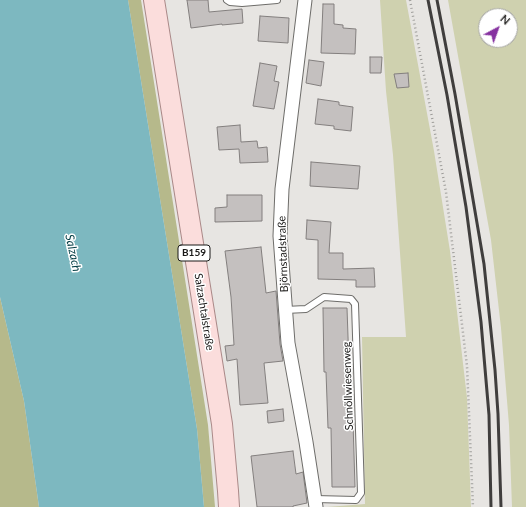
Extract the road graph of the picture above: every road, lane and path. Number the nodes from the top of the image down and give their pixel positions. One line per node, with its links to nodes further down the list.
1 (154, 0): 8 (main road, Salzachtalstraße / B159)
2 (227, 0): 3 (lane)
3 (277, 0)
4 (305, 0): 6 (street, Björnstadstraße)
5 (410, 0): 9 (path)
6 (285, 310): 7 (street, Björnstadstraße); 7 (lane, Schnöllwiesenweg)
7 (316, 503)
8 (229, 507)
9 (473, 507)

